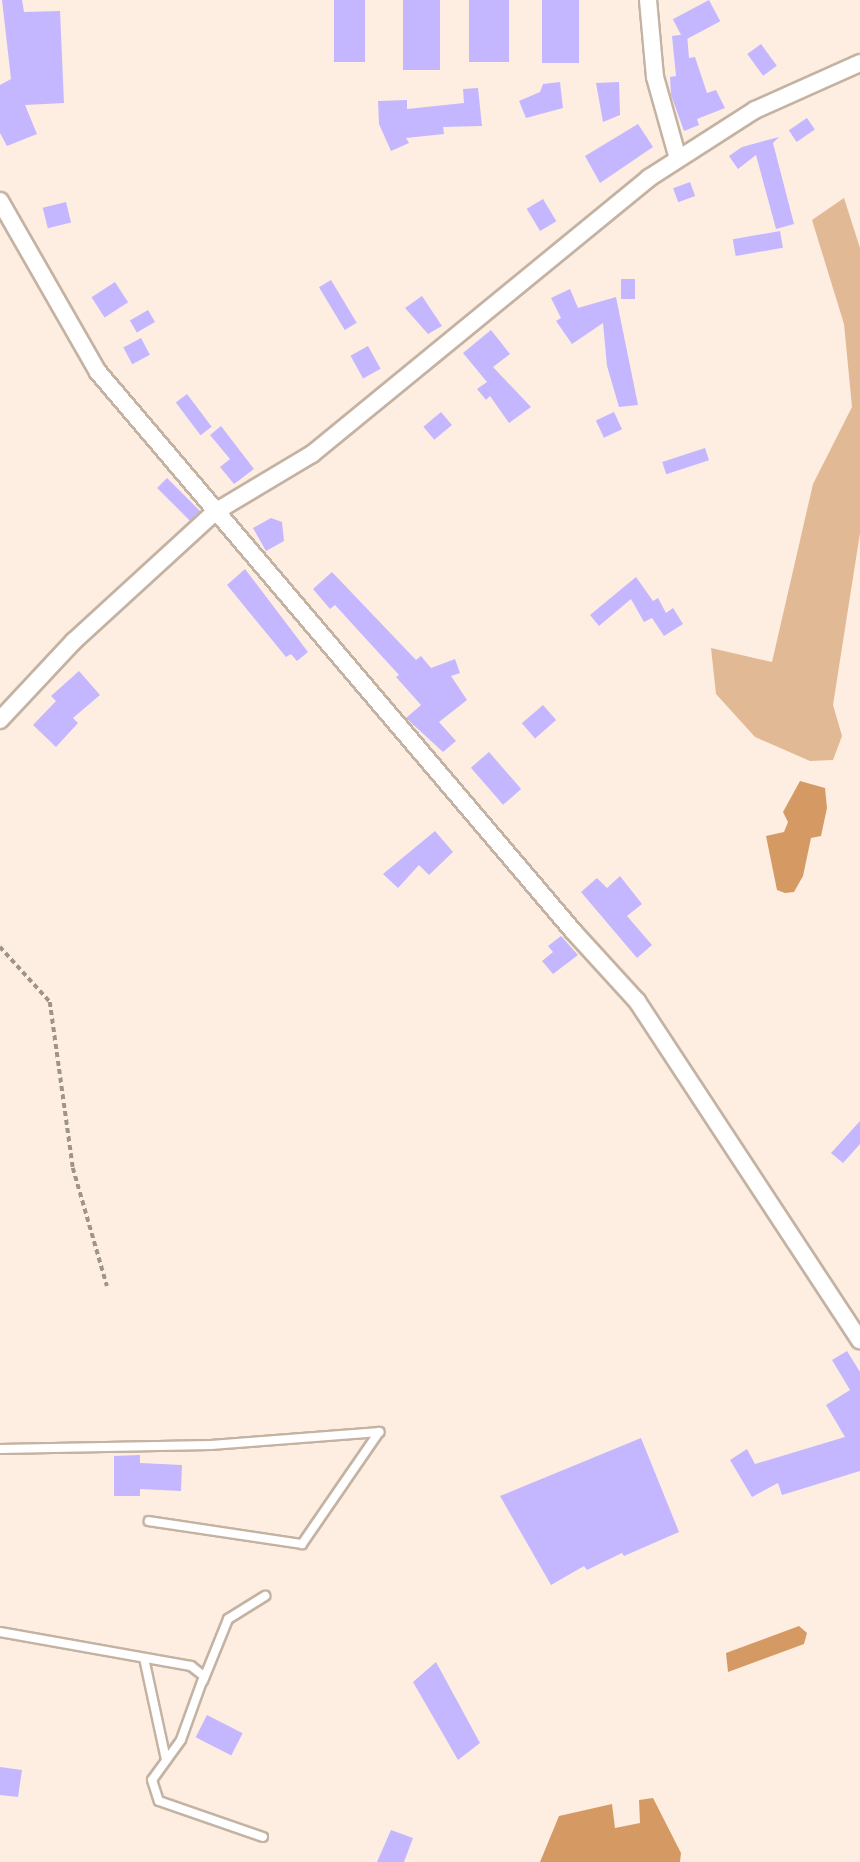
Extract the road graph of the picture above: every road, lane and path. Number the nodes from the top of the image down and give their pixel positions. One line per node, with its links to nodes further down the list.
1 (648, 0): 3 (street)
2 (860, 62): 3 (street)
3 (678, 159): 5 (street)
4 (0, 201): 5 (street)
5 (215, 512): 6 (street); 9 (street)
6 (0, 720)
7 (0, 947): 8 (path)
8 (107, 1286)
9 (860, 1340)
10 (0, 1448): 11 (lane)
11 (149, 1521)
12 (265, 1596): 15 (lane)
13 (0, 1632): 14 (lane)
14 (144, 1658): 15 (lane); 16 (lane)
15 (202, 1684): 16 (lane)
16 (166, 1760): 17 (lane)
17 (263, 1837)

